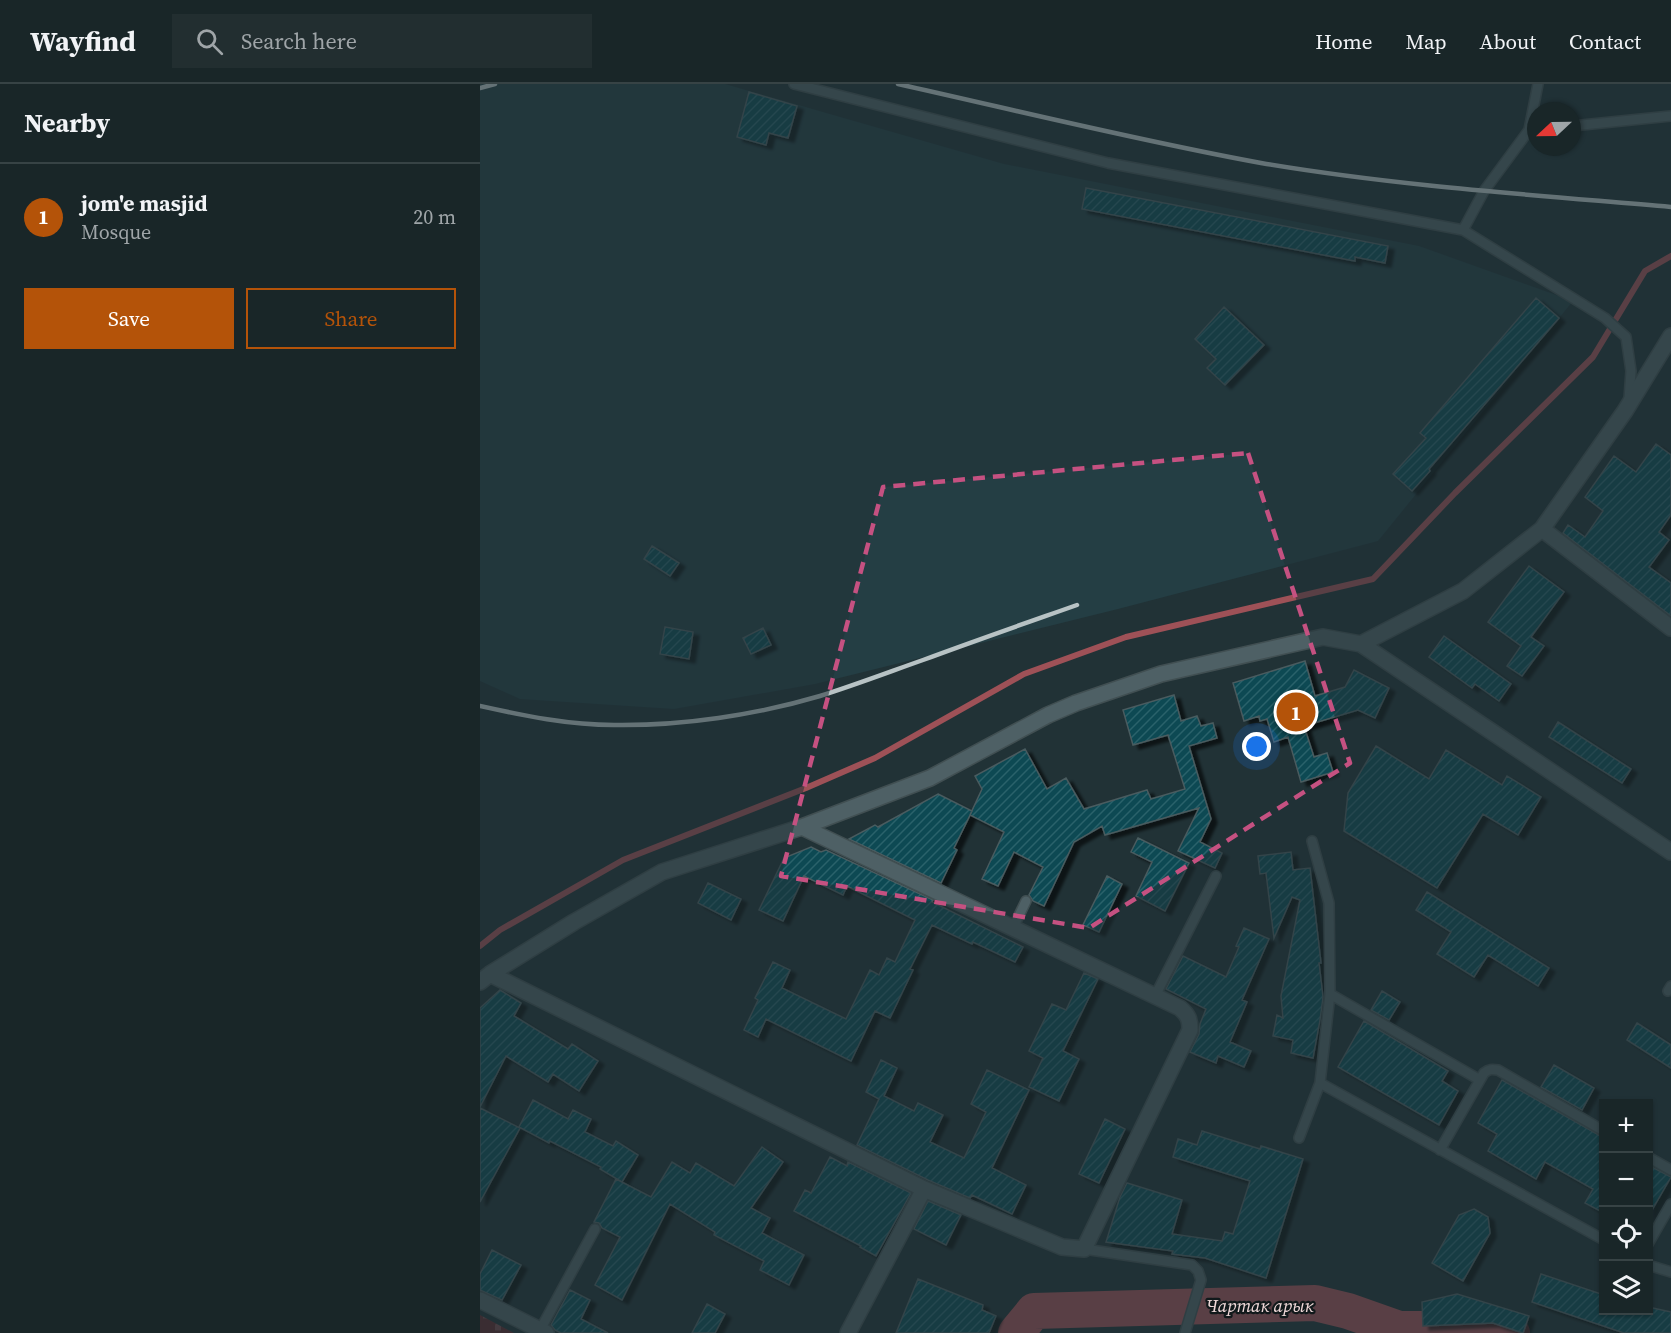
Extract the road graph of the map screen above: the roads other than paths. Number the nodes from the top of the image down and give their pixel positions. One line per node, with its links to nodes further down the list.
1 (794, 84): 7 (lane)
2 (1538, 84): 3 (lane)
3 (1536, 102)
4 (1671, 116): 5 (lane)
5 (1581, 125)
6 (1527, 136): 7 (lane)
7 (1463, 230): 9 (lane)
8 (1669, 342): 9 (street)
9 (1625, 411): 10 (street)
10 (1542, 529): 11 (street); 12 (street)
11 (1671, 628)
12 (1360, 644): 13 (street); 15 (street)
13 (802, 827): 18 (street); 19 (street)
14 (1312, 841): 20 (lane)
15 (1671, 852)
16 (1216, 876): 21 (lane)
17 (1026, 901): 18 (lane)
18 (1013, 928): 21 (street)
19 (485, 978): 29 (street)
20 (1330, 994): 22 (lane); 23 (lane)
21 (1155, 996): 34 (street)
22 (1480, 1080): 24 (lane); 26 (lane)
23 (1320, 1083): 25 (lane); 26 (lane)
24 (1599, 1128)
25 (1299, 1138)
26 (1440, 1150): 33 (lane)
27 (1653, 1160): 28 (lane)
28 (1671, 1170)
29 (924, 1189): 34 (street); 39 (street)
30 (1671, 1204): 32 (lane)
31 (595, 1229): 38 (lane)
32 (1653, 1235)
33 (1599, 1237)
34 (1084, 1250): 40 (lane)
35 (1653, 1267): 36 (lane)
36 (1671, 1272)
37 (480, 1300): 38 (street)
38 (543, 1331)
39 (849, 1333)
40 (1185, 1333)

